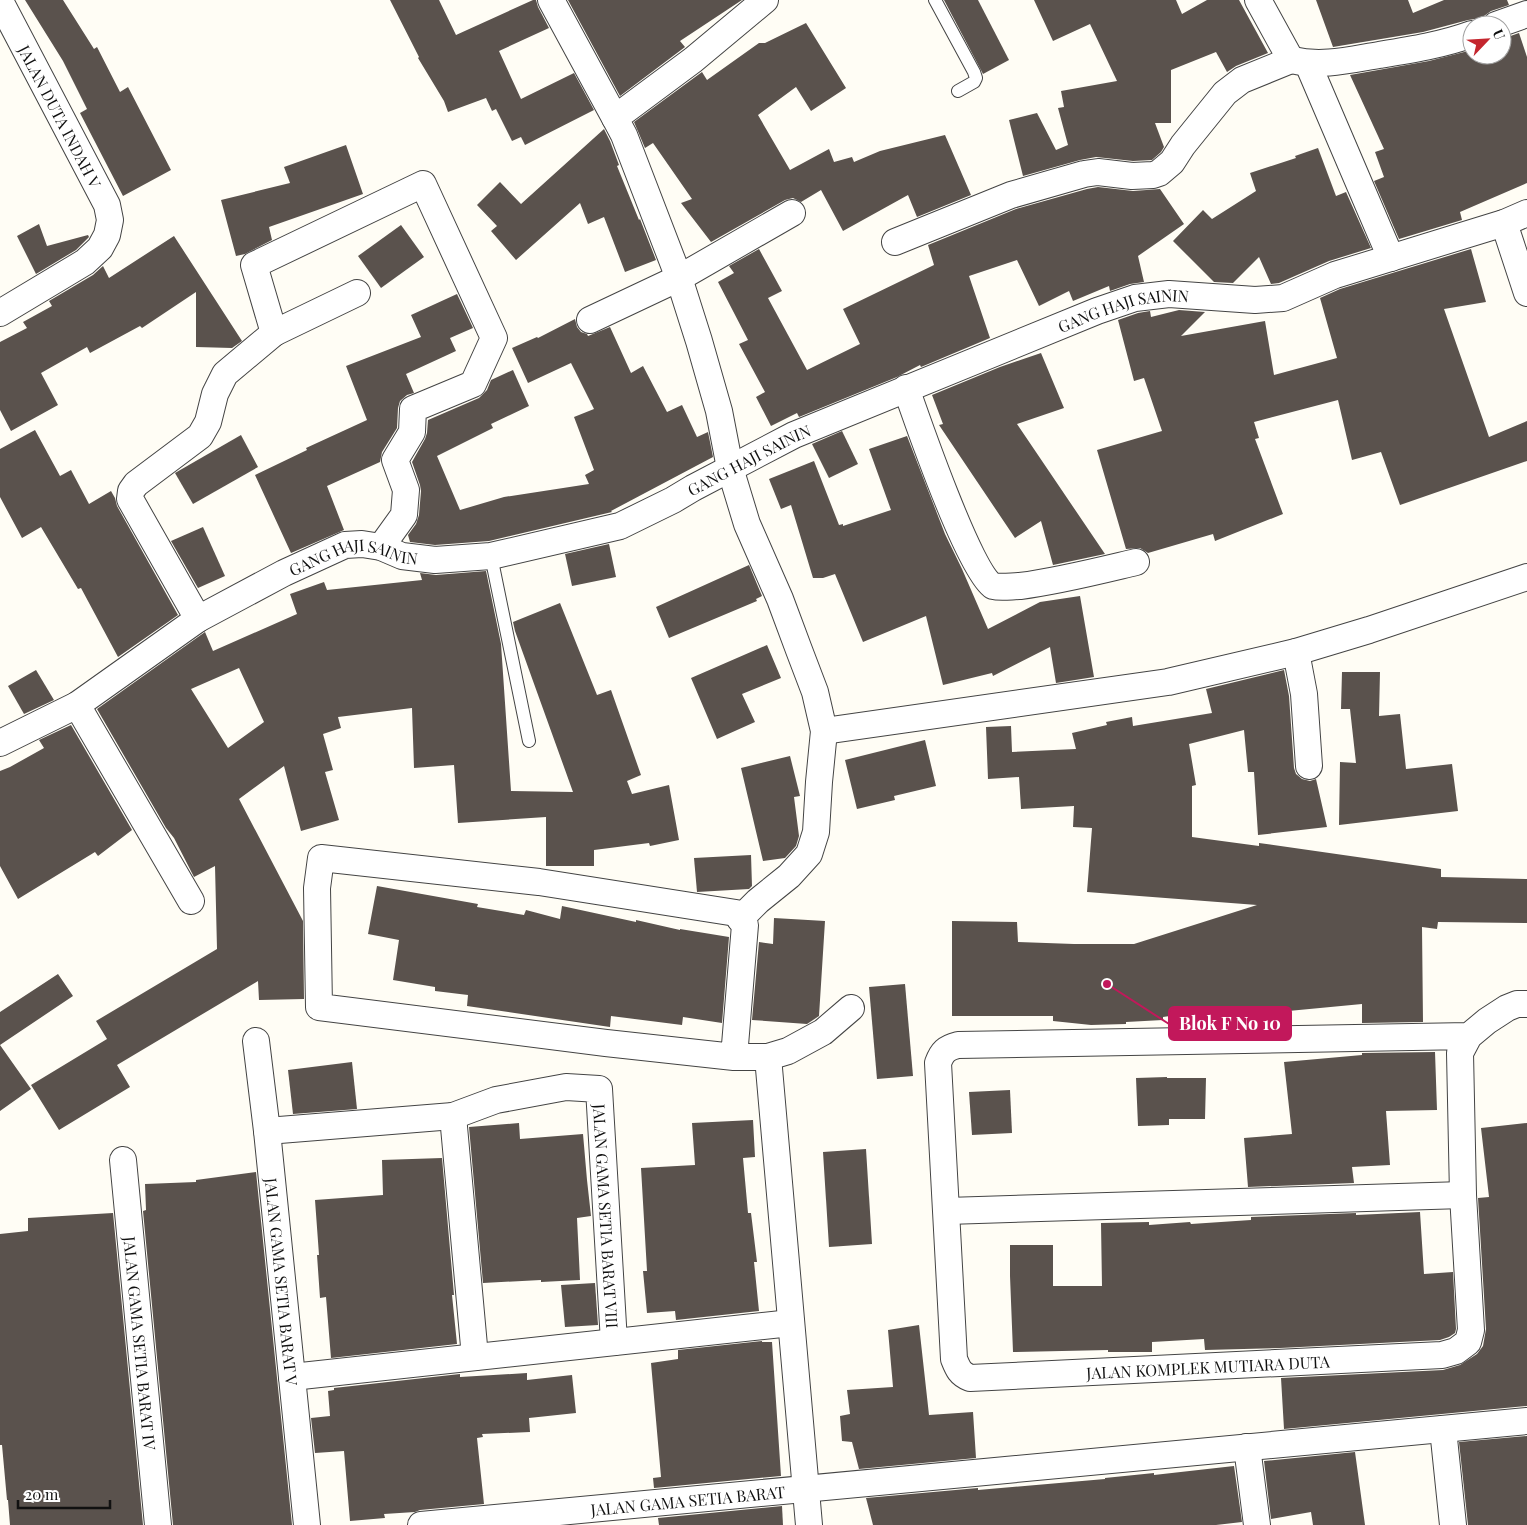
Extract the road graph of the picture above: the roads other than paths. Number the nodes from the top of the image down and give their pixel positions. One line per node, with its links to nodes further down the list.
1 (551, 0): 11 (street)
2 (765, 0): 11 (street)
3 (935, 0): 10 (lane)
4 (1258, 0): 9 (street)
5 (0, 1): 19 (street, JALAN DUTA INDAH V)
6 (1527, 14): 7 (street)
7 (1512, 19)
8 (1462, 37): 9 (street)
9 (1299, 62): 14 (street); 15 (street)
10 (958, 91)
11 (615, 118): 16 (street)
12 (792, 213): 16 (street)
13 (1515, 218): 15 (street, GANG HAJI SAININ); 17 (street)
14 (895, 242)
15 (1391, 258): 22 (street, GANG HAJI SAININ)
16 (679, 278): 20 (street); 23 (street)
17 (1527, 293)
18 (358, 294): 21 (street)
19 (0, 313)
20 (590, 320)
21 (274, 333): 24 (street); 28 (street)
22 (906, 388): 23 (street, GANG HAJI SAININ); 26 (street)
23 (730, 468): 25 (street, GANG HAJI SAININ); 31 (street)
24 (381, 547): 25 (street, GANG HAJI SAININ); 28 (street, GANG HAJI SAININ)
25 (491, 556): 32 (lane)
26 (1136, 562)
27 (1527, 577): 29 (street)
28 (198, 619): 30 (street, GANG HAJI SAININ)
29 (1296, 652): 31 (street); 34 (street)
30 (77, 705): 33 (street, GANG HAJI SAININ); 35 (street)
31 (824, 731): 36 (street)
32 (529, 741)
33 (0, 743)
34 (1309, 766)
35 (191, 902)
36 (740, 919): 41 (street); 41 (street)
37 (1527, 1004): 39 (street, JALAN KOMPLEK MUTIARA DUTA)
38 (851, 1008): 42 (street)
39 (1485, 1023): 46 (street, JALAN KOMPLEK MUTIARA DUTA); 47 (street, JALAN KOMPLEK MUTIARA DUTA)
40 (256, 1040): 44 (street, JALAN GAMA SETIA BARAT V)
41 (734, 1057): 42 (street)
42 (768, 1057): 48 (street)
43 (453, 1116): 44 (street); 49 (street, JALAN GAMA SETIA BARAT VIII); 50 (street)
44 (267, 1131): 51 (street, JALAN GAMA SETIA BARAT V)
45 (123, 1160): 57 (street, JALAN GAMA SETIA BARAT IV)
46 (1463, 1195): 47 (street); 47 (street, JALAN KOMPLEK MUTIARA DUTA)
47 (947, 1211)
48 (791, 1323): 49 (street); 55 (street)
49 (614, 1342): 50 (street)
50 (475, 1357): 51 (street)
51 (292, 1377): 58 (street, JALAN GAMA SETIA BARAT V)
52 (1527, 1421): 53 (street, JALAN GAMA SETIA BARAT)
53 (1443, 1429): 54 (street, JALAN GAMA SETIA BARAT); 62 (street)
54 (1247, 1447): 55 (street, JALAN GAMA SETIA BARAT); 61 (street)
55 (806, 1489): 56 (street, JALAN GAMA SETIA BARAT); 60 (street)
56 (449, 1524): 59 (street, JALAN GAMA SETIA BARAT)
57 (158, 1525)
58 (307, 1525)
59 (421, 1525)
60 (808, 1525)
61 (1257, 1525)
62 (1453, 1525)

